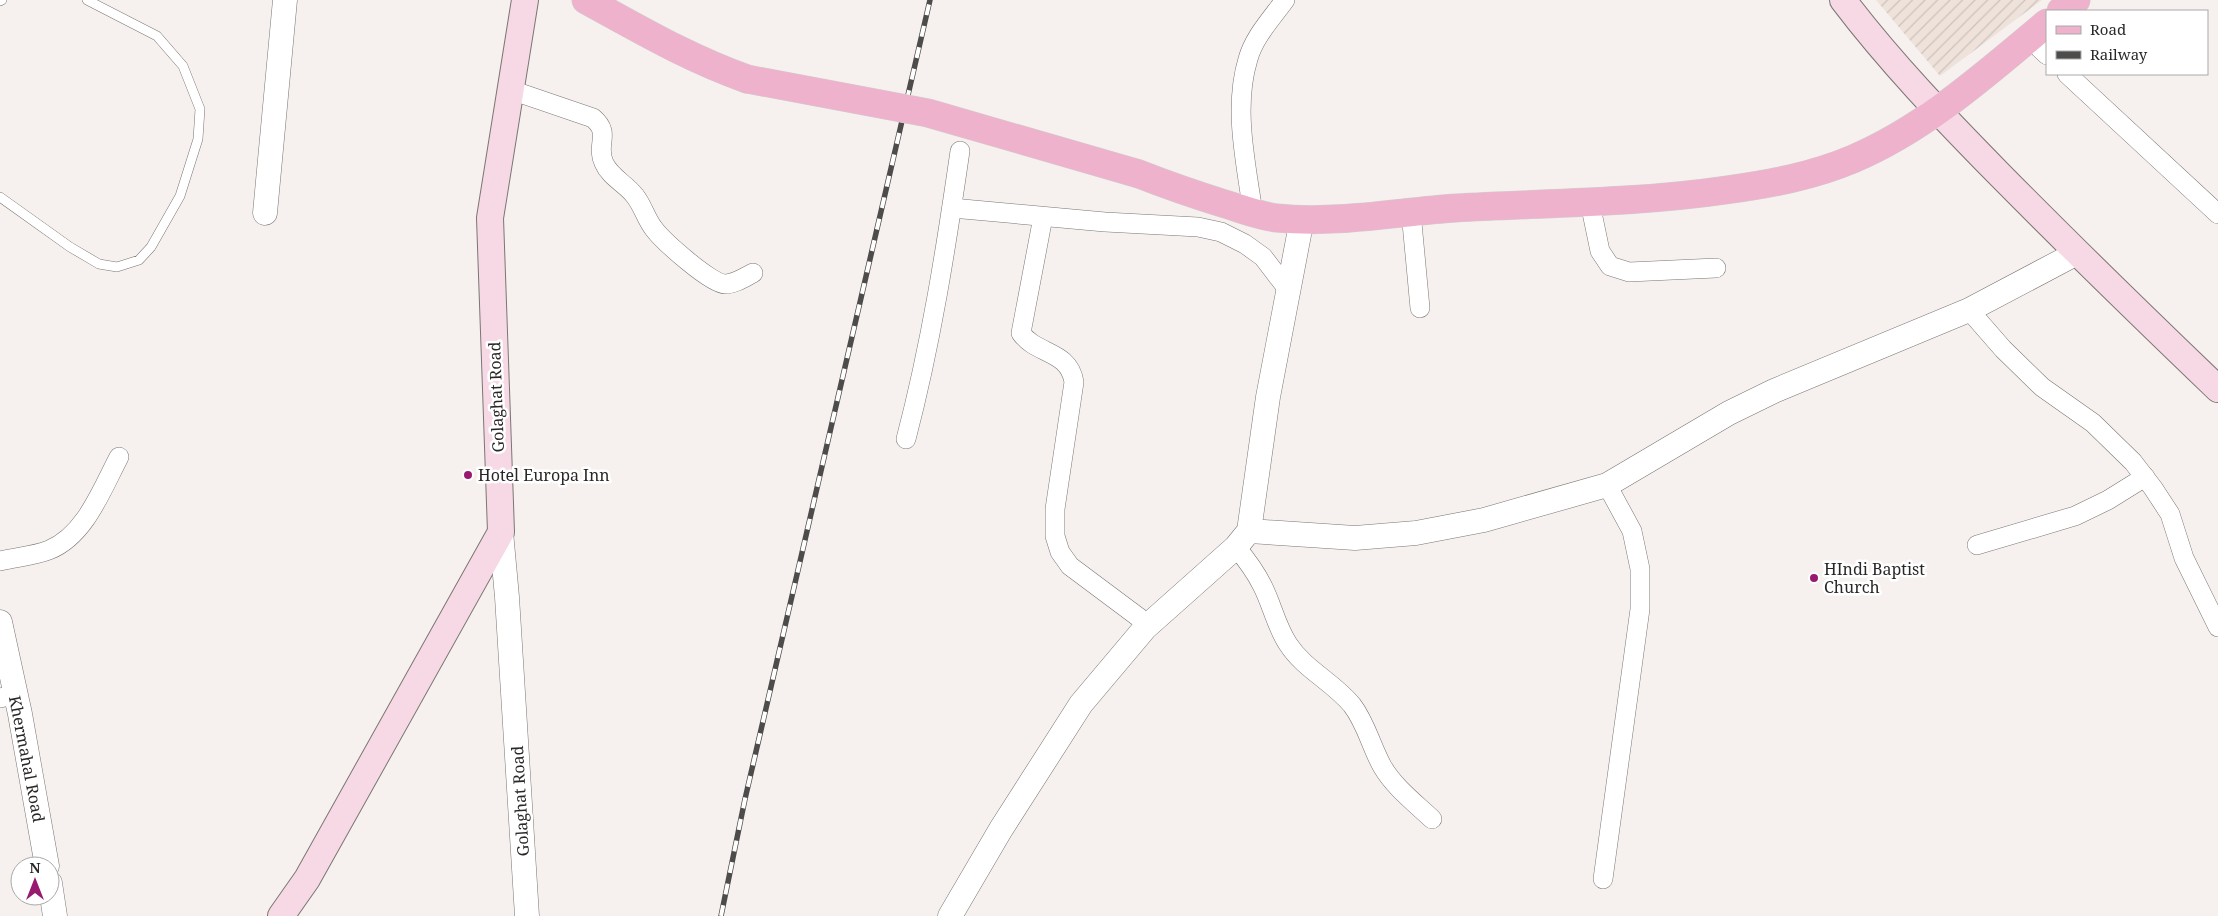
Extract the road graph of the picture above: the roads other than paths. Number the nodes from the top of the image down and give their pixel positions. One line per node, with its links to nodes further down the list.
1 (87, 0): 14 (lane)
2 (285, 0): 19 (street)
3 (525, 0): 11 (main road, Golaghat Road)
4 (586, 0): 20 (main road, bridge)
5 (1285, 0): 20 (street)
6 (1843, 0): 12 (main road)
7 (2076, 0): 8 (main road)
8 (2062, 10)
9 (2041, 39): 12 (main road)
10 (2068, 75): 16 (street)
11 (511, 90): 25 (street); 34 (main road, Golaghat Road)
12 (1937, 111): 15 (main road); 23 (main road)
13 (960, 151): 17 (street)
14 (0, 197)
15 (1590, 203): 18 (main road); 24 (street)
16 (2215, 205)
17 (952, 208): 21 (street); 30 (street)
18 (1411, 212): 22 (main road); 27 (street)
19 (266, 213)
20 (1252, 213): 22 (main road)
21 (1043, 217): 26 (street); 39 (street)
22 (1302, 219): 26 (street)
23 (2077, 254): 28 (street); 29 (main road)
24 (1716, 268)
25 (753, 273)
26 (1289, 292): 35 (street)
27 (1420, 308)
28 (1969, 310): 32 (street); 33 (street)
29 (2218, 389)
30 (906, 439)
31 (119, 457): 37 (street)
32 (2145, 477): 36 (street); 40 (street)
33 (1607, 484): 35 (street); 44 (street)
34 (501, 532): 45 (main road); 46 (street, Golaghat Road)
35 (1242, 539): 39 (street); 42 (street)
36 (1977, 545)
37 (0, 560)
38 (0, 622): 41 (street, Khermahal Road)
39 (1149, 624): 47 (street)
40 (2218, 627)
41 (8, 696): 43 (street, Khermahal Road)
42 (1432, 819)
43 (45, 856)
44 (1603, 879)
45 (281, 916)
46 (527, 916)
47 (950, 916)

